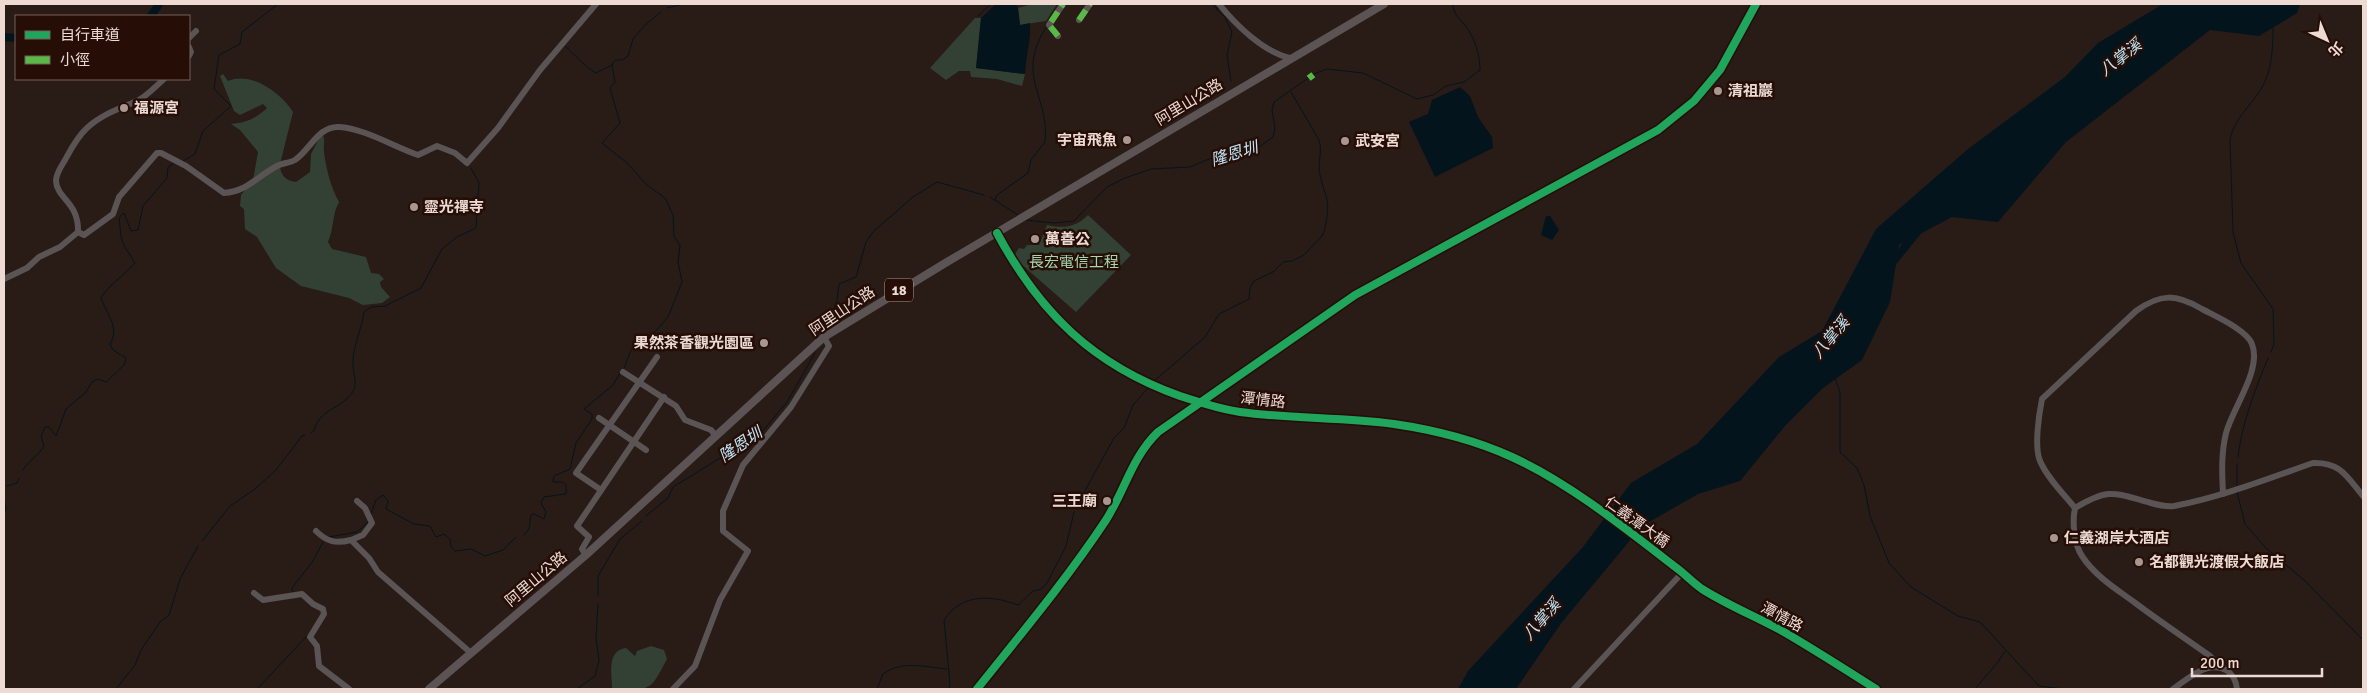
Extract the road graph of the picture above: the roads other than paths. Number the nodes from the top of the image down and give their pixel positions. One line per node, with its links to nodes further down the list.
1 (596, 4): 13 (street)
2 (1063, 4): 9 (street)
3 (1090, 4): 7 (street)
4 (1219, 4): 11 (street)
5 (1384, 4): 11 (main road, 阿里山公路 / 18)
6 (1756, 4): 21 (street)
7 (1079, 20)
8 (196, 31): 10 (street)
9 (1058, 36)
10 (190, 37)
11 (1290, 58): 14 (main road, 阿里山公路 / 18)
12 (163, 80): 13 (street)
13 (78, 232): 15 (street)
14 (996, 233): 16 (main road, 阿里山公路 / 18); 21 (street, 潭情路)
15 (4, 278)
16 (824, 337): 24 (main road, 阿里山公路 / 18); 42 (street)
17 (657, 357): 19 (street)
18 (623, 372): 19 (street)
19 (639, 382): 20 (street); 23 (street)
20 (664, 397): 24 (street); 25 (street)
21 (1200, 403): 30 (street, 潭情路); 43 (street)
22 (600, 418): 23 (street)
23 (610, 425): 25 (street); 27 (street)
24 (716, 436): 35 (main road, 阿里山公路 / 18)
25 (634, 441): 26 (street); 27 (street)
26 (646, 450)
27 (601, 490): 35 (street)
28 (2225, 493): 29 (street); 32 (street); 32 (street)
29 (2363, 496)
30 (1581, 498): 36 (street, 仁義潭大橋)
31 (357, 501): 34 (street)
32 (2075, 508): 39 (street)
33 (316, 531): 34 (street)
34 (351, 540): 38 (street)
35 (586, 555): 38 (main road, 阿里山公路 / 18)
36 (1679, 570): 44 (street); 45 (street, 潭情路)
37 (254, 593): 40 (street)
38 (470, 653): 41 (main road, 18)
39 (2219, 666): 46 (street); 47 (street)
40 (349, 689)
41 (429, 689)
42 (673, 689)
43 (977, 689)
44 (1574, 689)
45 (1876, 689)
46 (2173, 689)
47 (2237, 689)

